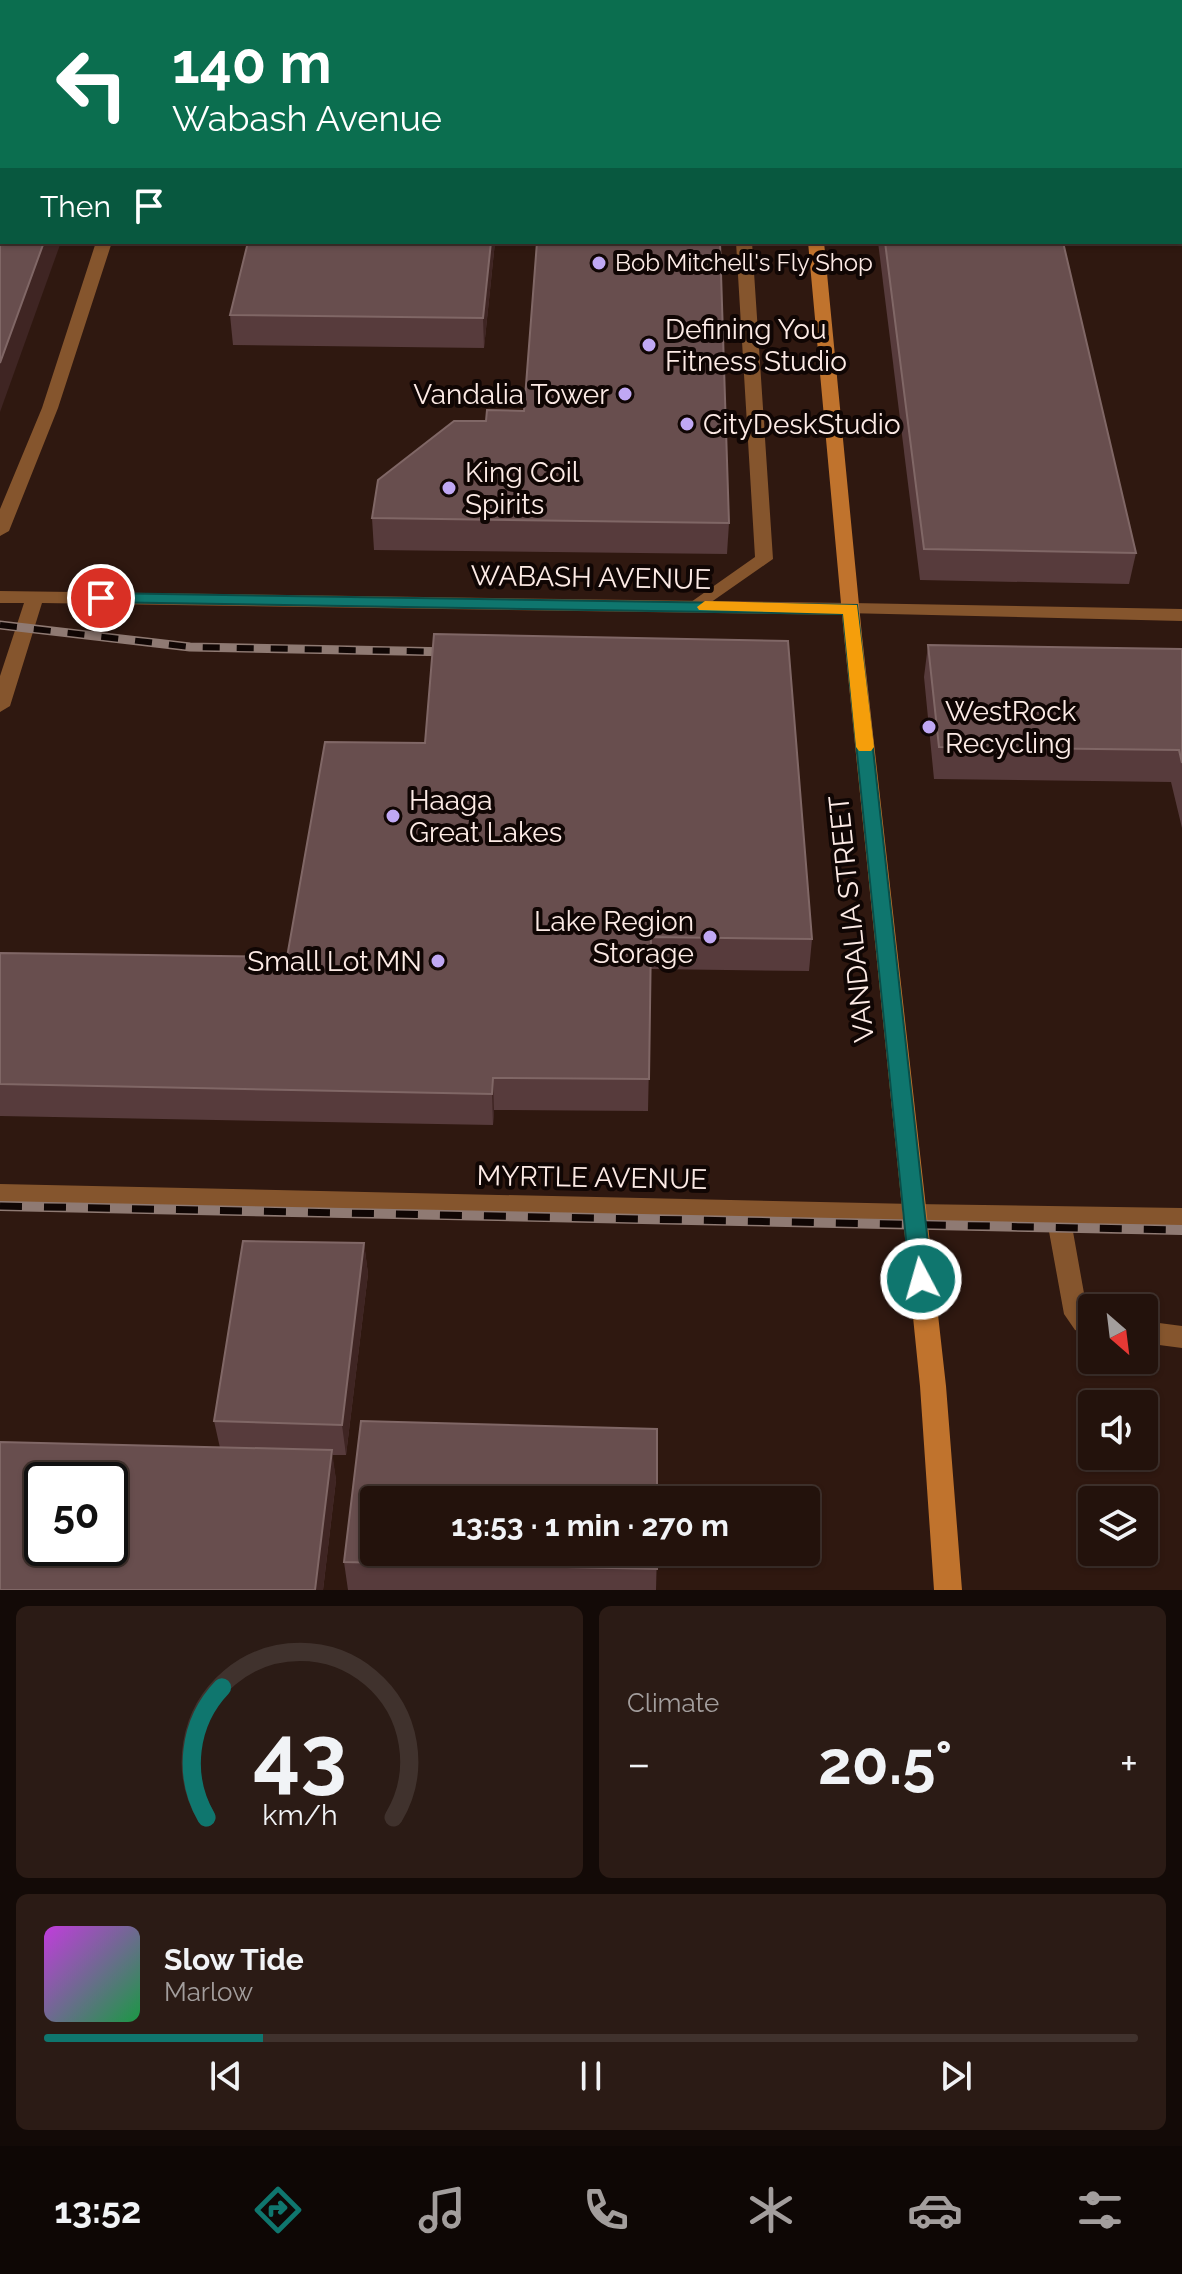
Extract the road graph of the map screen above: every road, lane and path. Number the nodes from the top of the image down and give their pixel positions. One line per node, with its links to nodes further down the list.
1 (103, 244): 4 (street)
2 (744, 244): 7 (street)
3 (816, 244): 8 (main road, VANDALIA STREET)
4 (0, 531)
5 (0, 597): 6 (street, WABASH AVENUE)
6 (35, 597): 7 (street, WABASH AVENUE); 10 (street)
7 (697, 606): 8 (street, WABASH AVENUE)
8 (851, 609): 9 (street, WABASH AVENUE); 12 (main road, VANDALIA STREET)
9 (1182, 615)
10 (0, 706)
11 (0, 1194): 12 (street, MYRTLE AVENUE)
12 (914, 1214): 13 (street, MYRTLE AVENUE); 18 (main road, VANDALIA STREET)
13 (1058, 1216): 14 (street, MYRTLE AVENUE); 15 (street)
14 (1182, 1218)
15 (1078, 1316)
16 (1158, 1334): 17 (street)
17 (1182, 1337)
18 (948, 1590)

